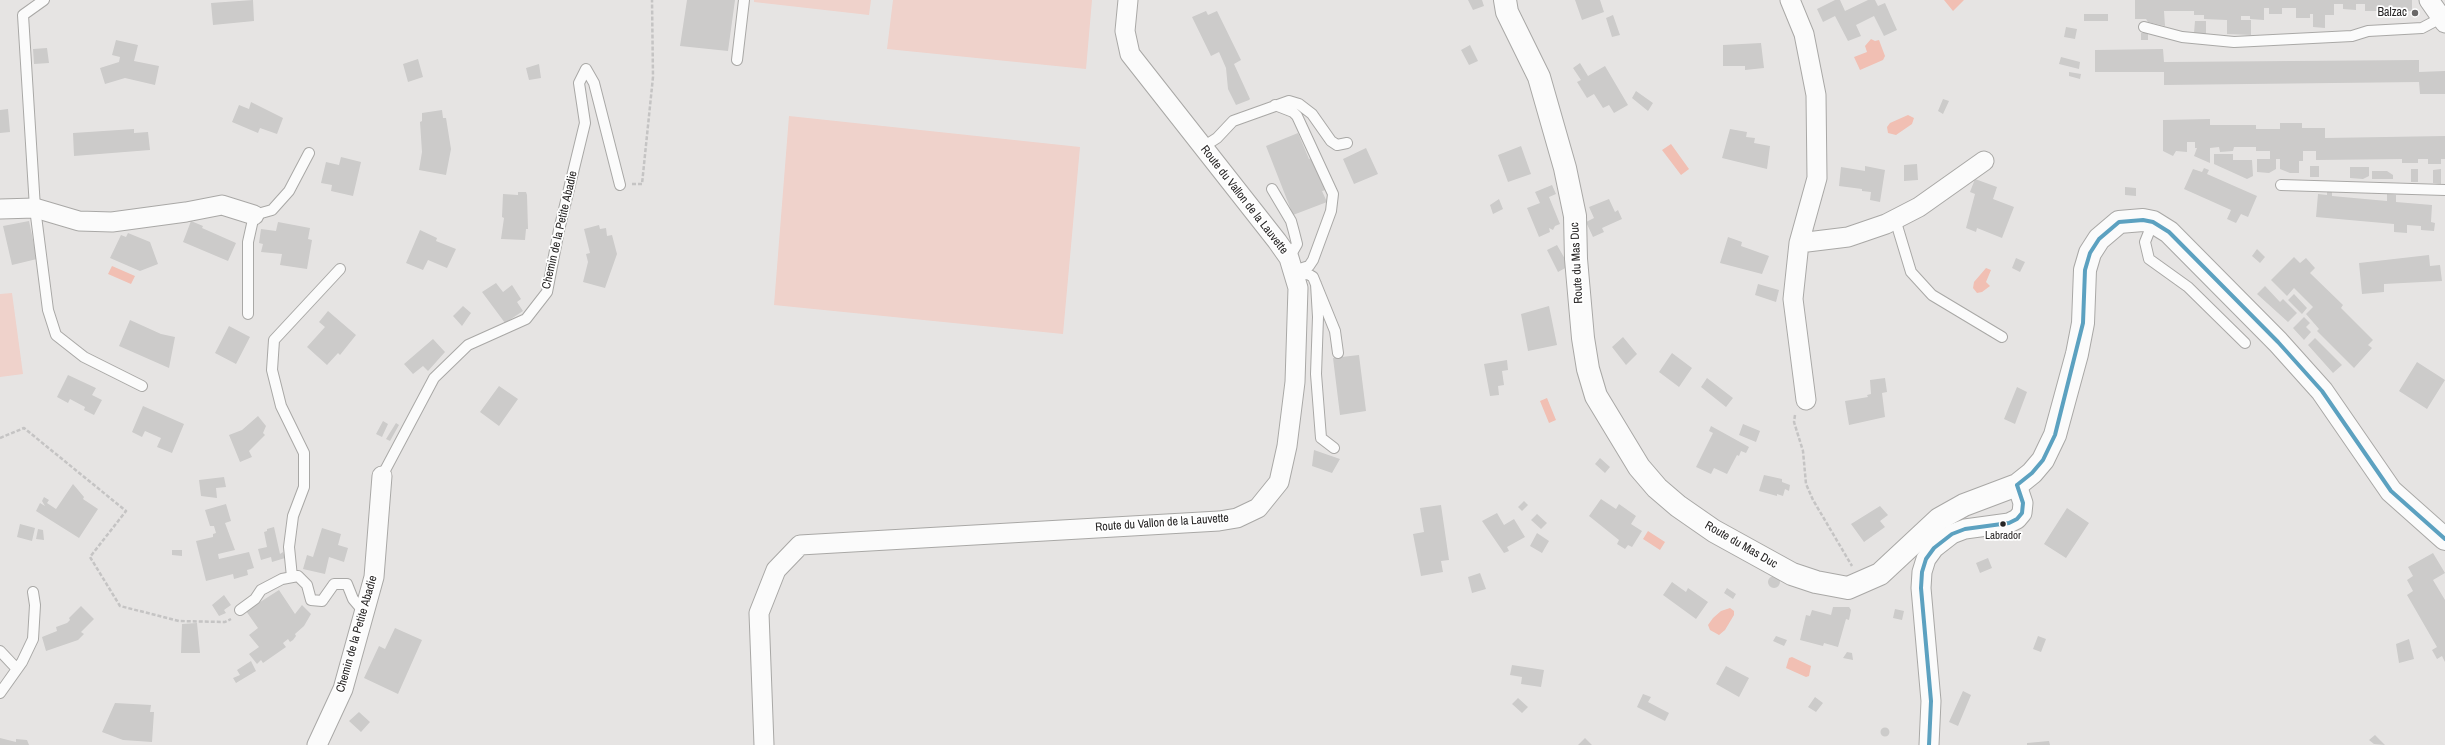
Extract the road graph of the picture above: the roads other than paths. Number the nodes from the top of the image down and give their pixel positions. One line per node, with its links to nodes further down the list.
1 (44, 0): 19 (lane)
2 (744, 0): 9 (lane)
3 (1128, 0): 12 (street, Route du Vallon de la Lauvette)
4 (1505, 0): 36 (street, Route du Mas Duc)
5 (1790, 0): 24 (street)
6 (2429, 0): 7 (street)
7 (2443, 21): 8 (lane)
8 (2144, 27)
9 (737, 60)
10 (1275, 104): 11 (lane); 12 (lane); 25 (lane)
11 (1347, 143)
12 (1203, 147): 25 (street, Route du Vallon de la Lauvette)
13 (309, 153): 21 (lane)
14 (1984, 161): 22 (street)
15 (620, 185): 35 (lane, Chemin de la Petite Abadie)
16 (2281, 185): 18 (lane)
17 (1272, 189): 25 (lane)
18 (2445, 190)
19 (35, 208): 20 (street); 21 (street); 32 (lane)
20 (0, 209)
21 (254, 214): 28 (lane)
22 (1895, 219): 24 (street); 29 (lane)
23 (2153, 222): 30 (lane); 36 (street, Route du Mas Duc); 37 (street)
24 (1799, 243): 33 (street)
25 (1292, 268): 27 (lane); 46 (street, Route du Vallon de la Lauvette)
26 (340, 269): 38 (lane)
27 (1316, 284): 31 (lane); 34 (lane)
28 (248, 314)
29 (2002, 338)
30 (2245, 343)
31 (1338, 353)
32 (142, 386)
33 (1806, 400)
34 (1334, 448)
35 (382, 476): 41 (street, Chemin de la Petite Abadie)
36 (2017, 485): 47 (street)
37 (2445, 539)
38 (292, 578): 40 (lane); 41 (lane)
39 (32, 592): 43 (lane)
40 (240, 610)
41 (364, 612): 45 (street, Chemin de la Petite Abadie)
42 (0, 651): 43 (lane)
43 (17, 670): 44 (lane)
44 (0, 693)
45 (317, 745)
46 (764, 745)
47 (1929, 745)

